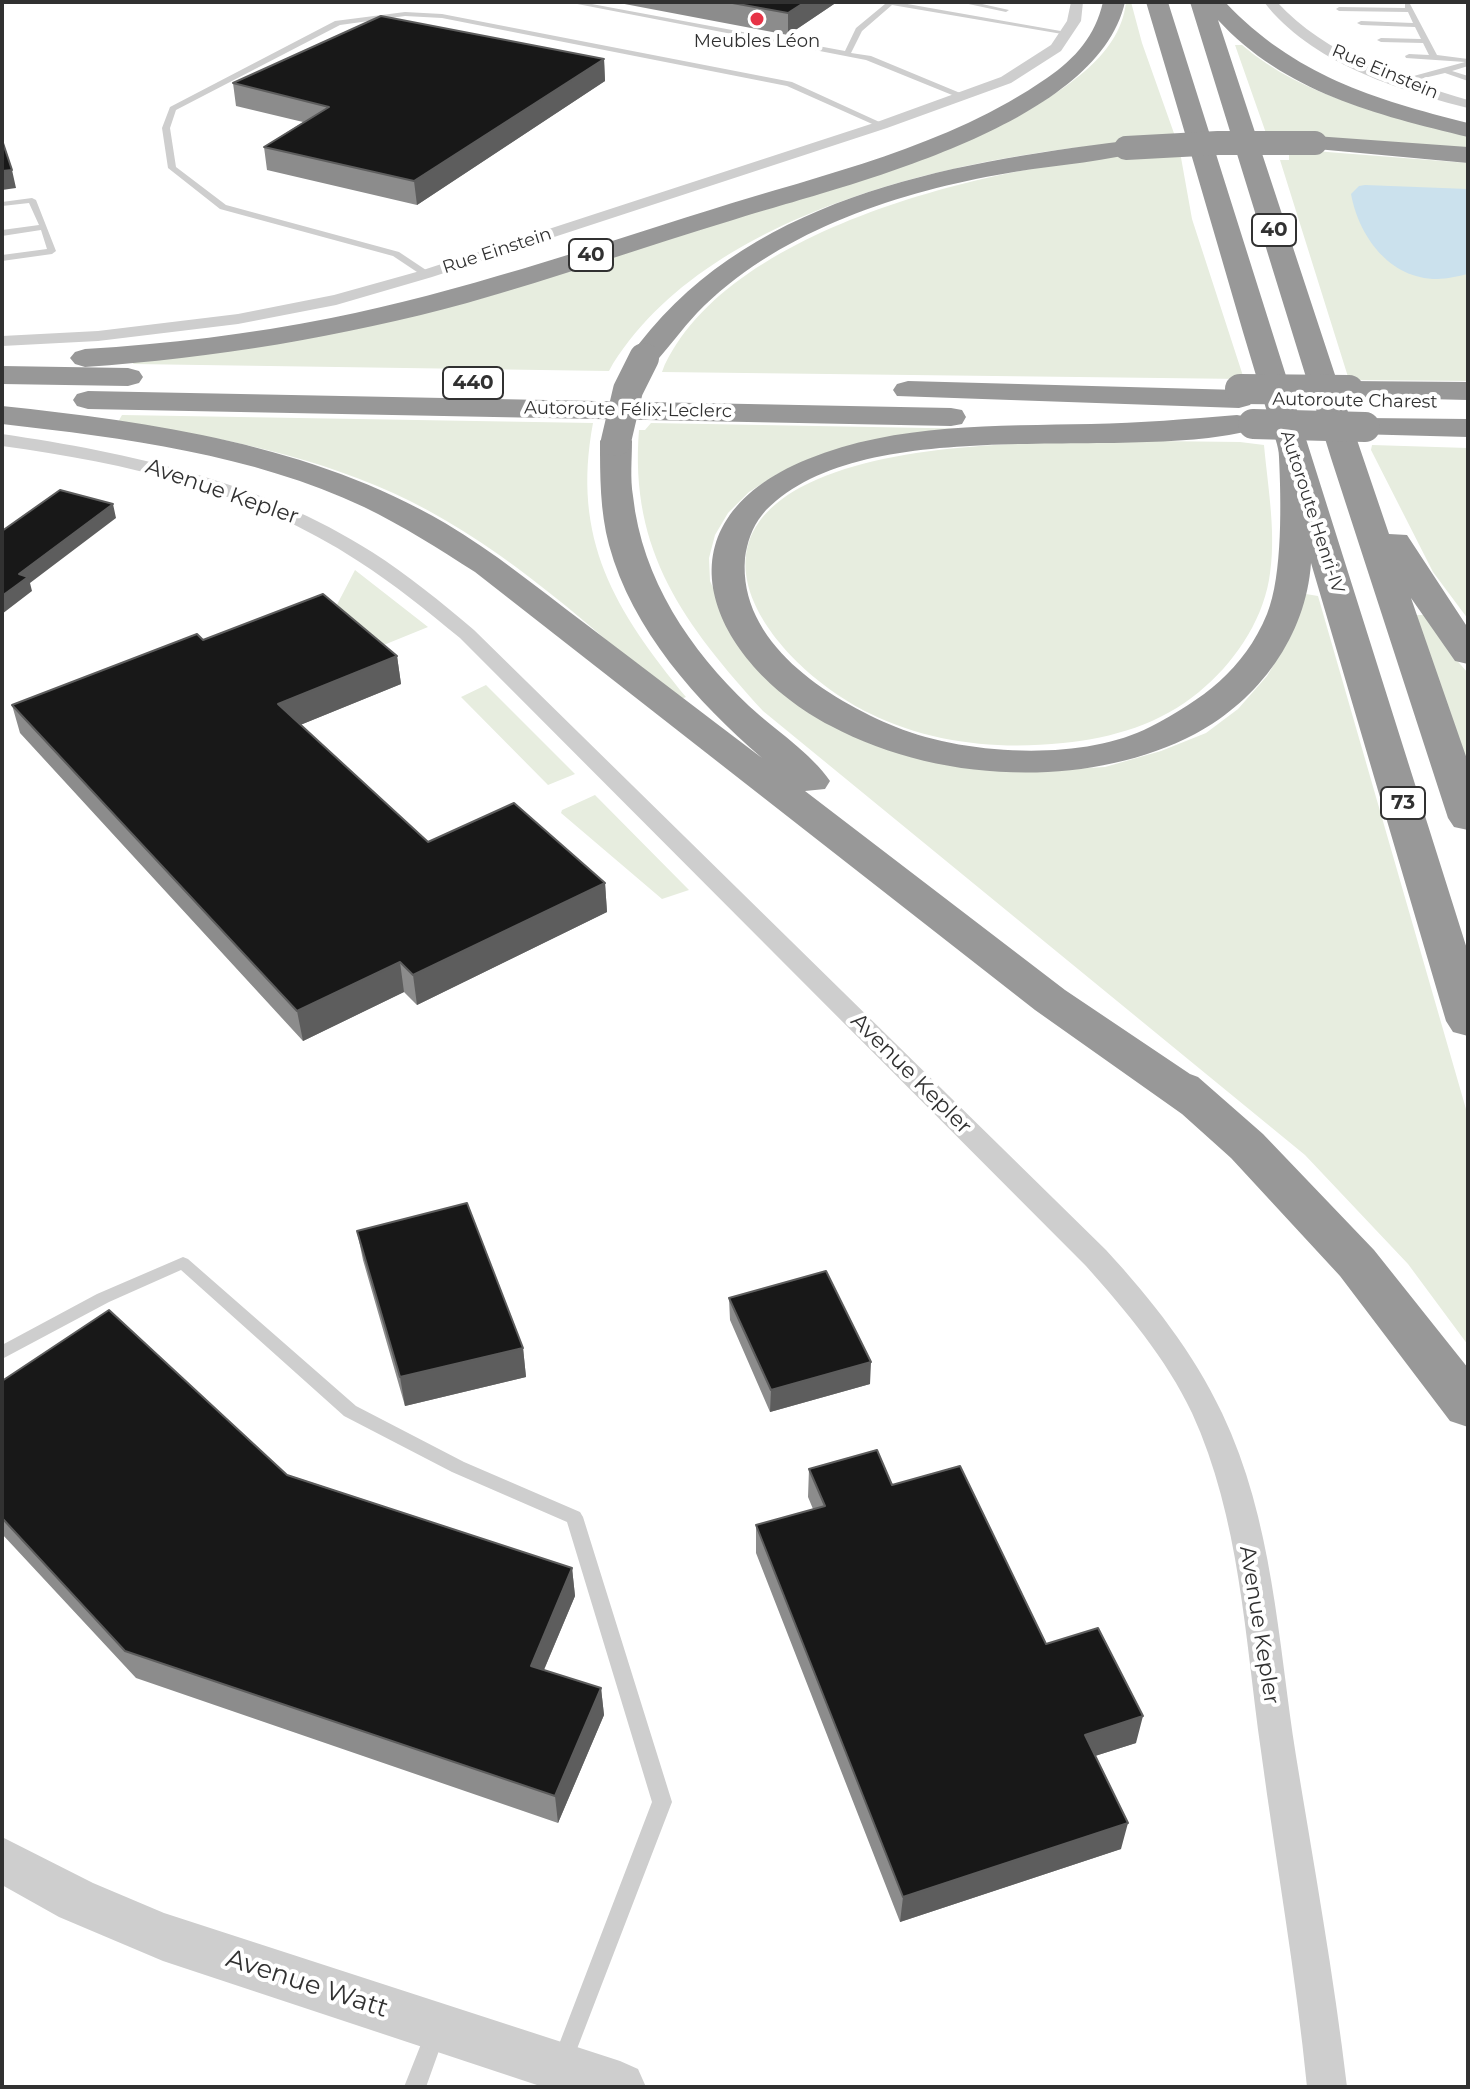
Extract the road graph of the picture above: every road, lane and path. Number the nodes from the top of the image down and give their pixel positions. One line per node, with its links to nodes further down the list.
1 (570, 2): 21 (lane)
2 (962, 2): 14 (lane)
3 (1015, 2): 14 (lane)
4 (1077, 2): 18 (street)
5 (1114, 2): 40 (highway, 40)
6 (1141, 2): 30 (highway)
7 (1157, 2): 30 (highway, Autoroute Henri-IV / 73)
8 (1201, 2): 50 (highway, 40)
9 (1213, 2): 32 (highway)
10 (1270, 2): 27 (street, Rue Einstein)
11 (888, 3): 15 (lane); 21 (lane)
12 (1408, 6): 13 (lane); 17 (lane)
13 (1339, 9)
14 (1006, 10): 15 (lane)
15 (991, 21): 18 (lane)
16 (1361, 23): 17 (lane)
17 (1417, 25): 20 (lane)
18 (1068, 33): 28 (street, Rue Einstein)
19 (1381, 40): 20 (lane)
20 (1426, 41): 23 (lane)
21 (847, 54): 28 (lane)
22 (1409, 56): 23 (lane)
23 (1434, 57): 24 (lane)
24 (1468, 62): 25 (lane)
25 (1448, 72): 26 (lane); 27 (lane)
26 (1468, 79)
27 (1402, 82): 29 (street, Rue Einstein)
28 (962, 97): 31 (street, Rue Einstein)
29 (1468, 104)
30 (1191, 112): 51 (highway, Autoroute Henri-IV / 73)
31 (882, 125): 38 (street, Rue Einstein); 38 (lane)
32 (1468, 130)
33 (1468, 155): 55 (highway, bridge)
34 (2, 204): 35 (lane)
35 (44, 227): 36 (lane); 37 (lane)
36 (2, 233)
37 (2, 258)
38 (426, 274): 39 (street, Rue Einstein)
39 (2, 341)
40 (2, 361)
41 (2, 375): 46 (highway, Autoroute Félix-Leclerc / 440)
42 (1468, 391): 45 (highway)
43 (2, 399): 46 (highway, Autoroute Félix-Leclerc)
44 (1468, 404): 45 (highway, Autoroute Charest)
45 (1355, 406): 46 (highway, Autoroute Charest, bridge); 48 (highway, Autoroute Charest)
46 (1243, 409): 51 (highway)
47 (2, 415): 55 (highway)
48 (1468, 430)
49 (2, 440): 63 (street, Avenue Kepler)
50 (1347, 458): 52 (highway); 53 (highway, 73)
51 (1294, 459): 54 (highway, Autoroute Henri-IV / 73)
52 (1468, 653)
53 (1468, 818)
54 (1468, 1021)
55 (1202, 1105): 57 (highway)
56 (2, 1353): 60 (lane)
57 (1468, 1406)
58 (2, 1860): 59 (street, Avenue Watt)
59 (437, 2027): 60 (street, Avenue Watt); 61 (lane)
60 (560, 2068): 62 (street, Avenue Watt)
61 (415, 2087)
62 (620, 2087)
63 (1327, 2087)

